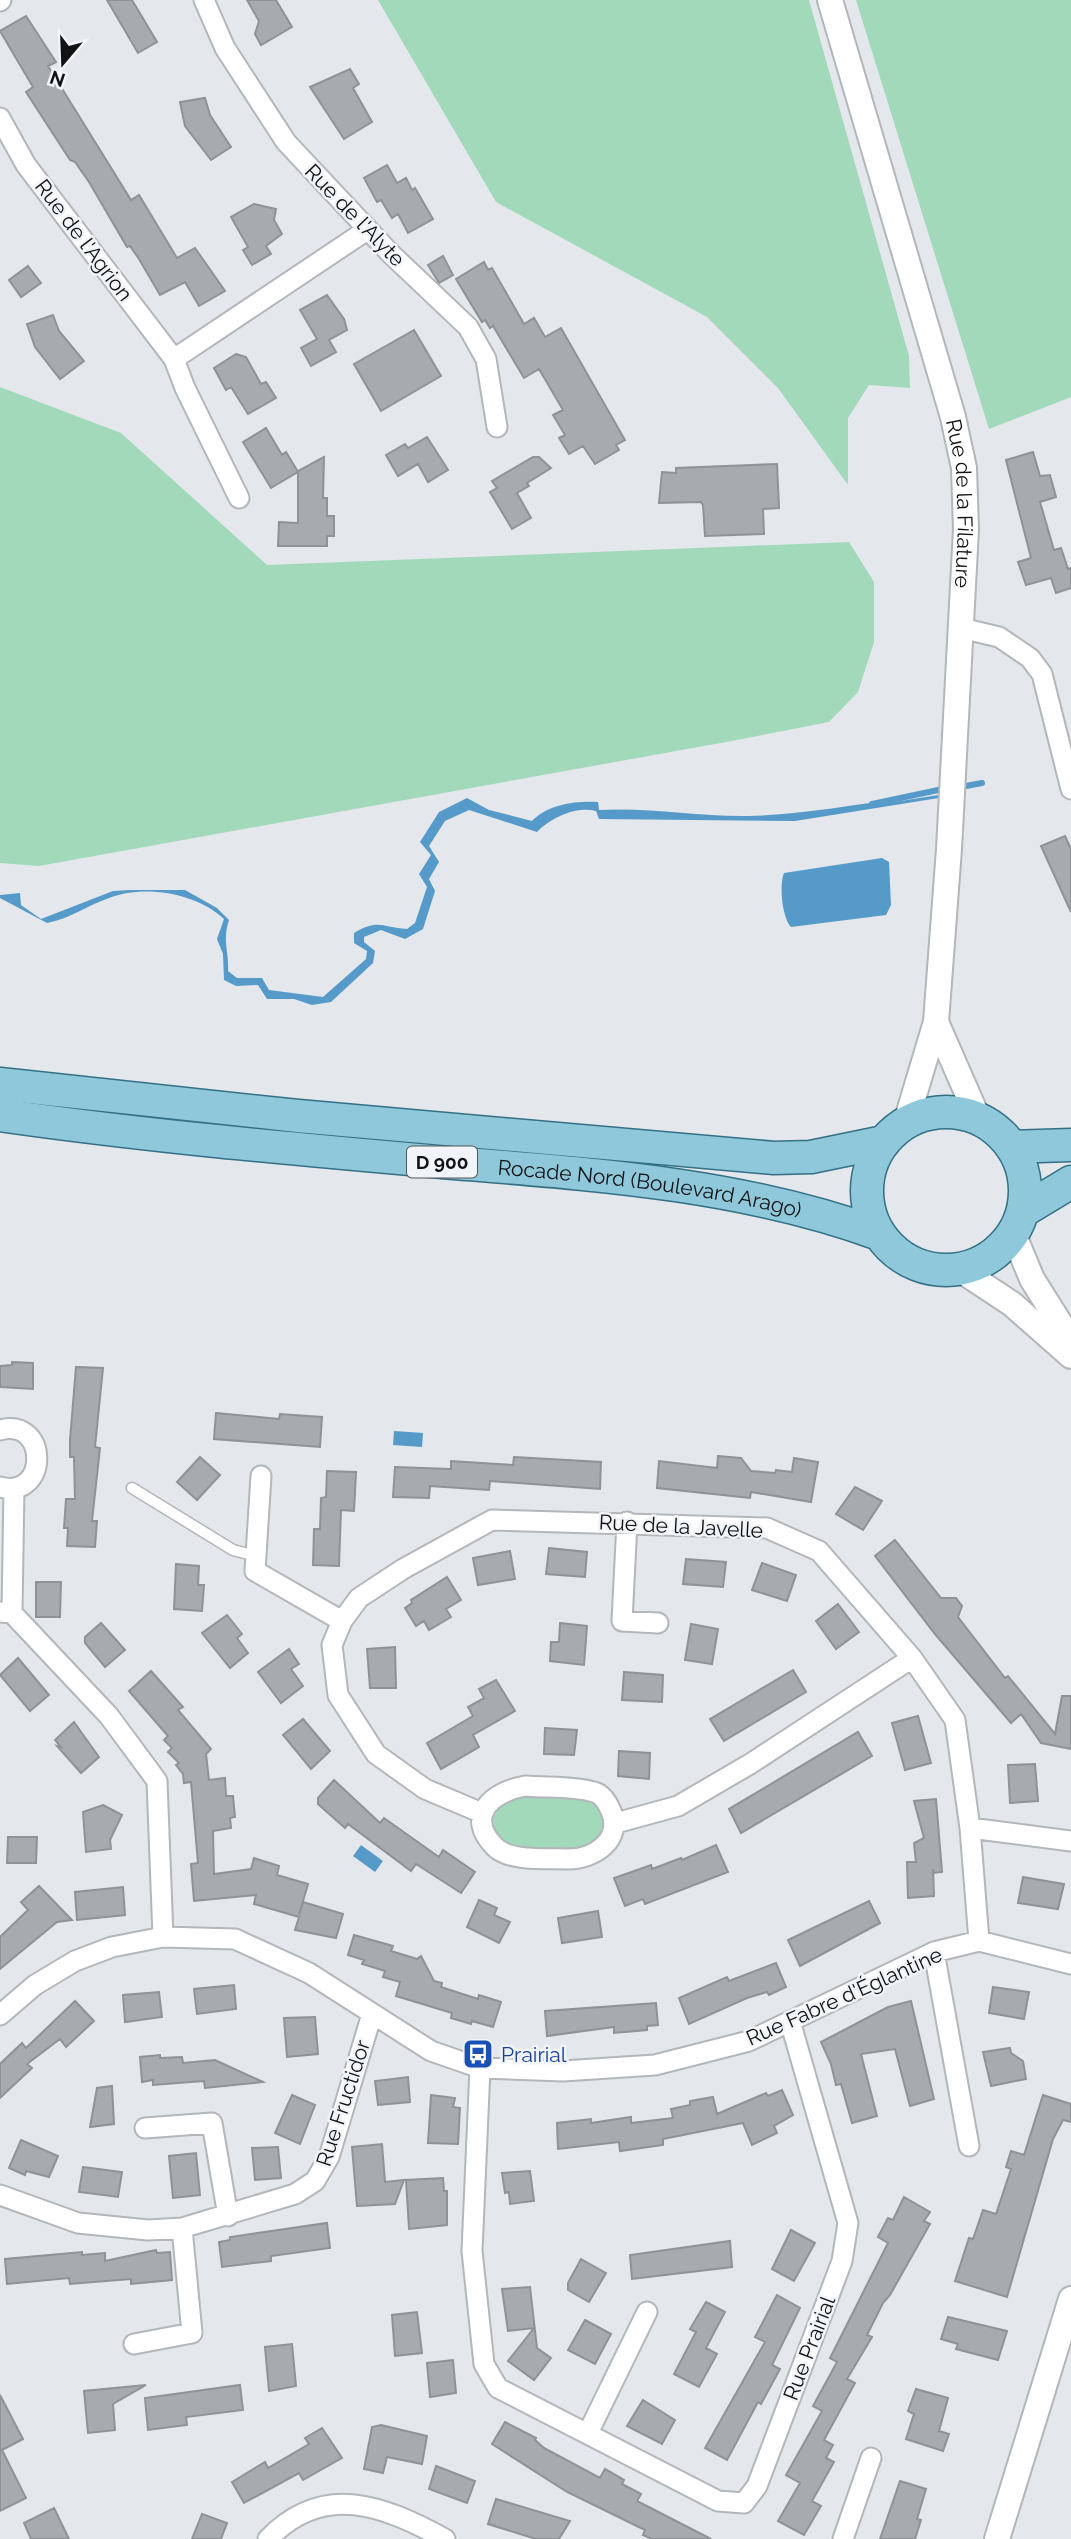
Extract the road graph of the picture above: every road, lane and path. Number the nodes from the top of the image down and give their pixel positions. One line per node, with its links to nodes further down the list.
1 (204, 0): 4 (street, Rue de l'Alyte)
2 (830, 0): 8 (street, Rue de la Filature)
3 (0, 118): 5 (street, Rue de l'Agrion)
4 (367, 230): 5 (street); 6 (street, Rue de l'Alyte)
5 (174, 359): 7 (street, Rue de l'Agrion)
6 (497, 427)
7 (239, 498)
8 (961, 628): 9 (street); 10 (street, Rue de la Filature)
9 (1071, 789)
10 (936, 1022): 13 (street, Rue de la Filature); 14 (street, Rue de la Filature)
11 (0, 1084): 14 (main road, Rocade Nord (Boulevard Arago) / D 900)
12 (0, 1115): 19 (main road, Rocade Nord (Boulevard Arago) / D 900)
13 (978, 1118): 14 (main road); 16 (main road)
14 (895, 1132): 19 (main road)
15 (1071, 1145): 16 (main road)
16 (1012, 1147): 18 (main road)
17 (1071, 1182): 18 (main road)
18 (1018, 1222): 20 (main road); 21 (street)
19 (879, 1234): 20 (main road)
20 (960, 1269): 22 (street)
21 (1071, 1341)
22 (1071, 1356)
23 (0, 1430): 25 (street)
24 (261, 1476): 28 (street)
25 (7, 1487): 29 (street)
26 (132, 1488): 28 (lane)
27 (627, 1522): 30 (street, Rue de la Javelle); 31 (street); 32 (street, Rue de la Javelle)
28 (256, 1556): 30 (street)
29 (6, 1612): 37 (street)
30 (342, 1621): 33 (street, Rue de la Javelle)
31 (658, 1623)
32 (912, 1658): 34 (street); 35 (street, Rue de la Javelle)
33 (482, 1813): 34 (street); 34 (street)
34 (616, 1823)
35 (970, 1828): 36 (street); 38 (street, Rue de la Javelle)
36 (1071, 1842)
37 (163, 1937): 41 (street, Rue Fabre d'Églantine); 42 (street, Rue Fabre d'Églantine)
38 (979, 1941): 39 (street, Rue Fabre d'Églantine); 40 (street, Rue Fabre d'Églantine)
39 (934, 1952): 43 (street, Rue Fabre d'Églantine); 46 (street)
40 (1071, 1964)
41 (372, 2014): 44 (street, Rue Fabre d'Églantine); 48 (street, Rue Fructidor)
42 (0, 2015)
43 (790, 2021): 44 (street, Rue Fabre d'Églantine); 53 (street, Rue Prairial)
44 (480, 2068): 53 (street, Rue Prairial)
45 (145, 2128): 48 (street)
46 (969, 2146)
47 (0, 2195): 49 (street, Rue Fructidor)
48 (228, 2216): 49 (street, Rue Fructidor)
49 (182, 2228): 52 (street)
50 (1071, 2299): 59 (street)
51 (647, 2312): 53 (street)
52 (134, 2344)
53 (587, 2432)
54 (871, 2458): 58 (street)
55 (425, 2534): 56 (street); 57 (street)
56 (268, 2539)
57 (445, 2539)
58 (843, 2539)
59 (997, 2539)

